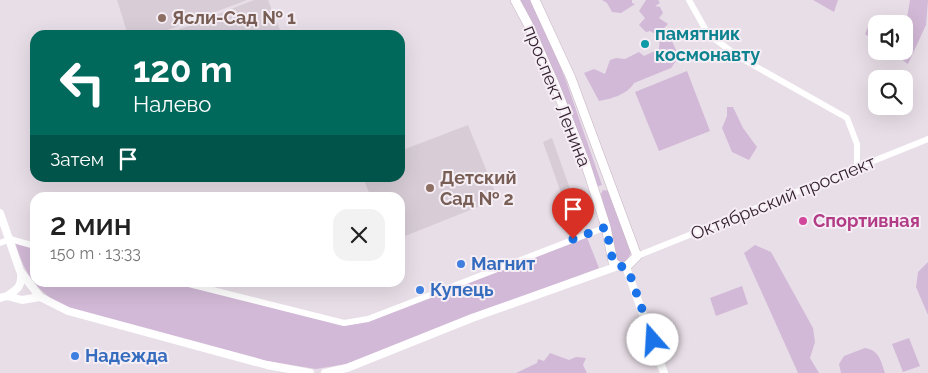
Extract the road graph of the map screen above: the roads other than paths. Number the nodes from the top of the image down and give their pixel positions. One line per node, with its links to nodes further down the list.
1 (515, 0): 7 (main road, проспект Ленина)
2 (535, 0): 6 (main road, проспект Ленина)
3 (689, 0): 5 (street)
4 (928, 139): 5 (street, Октябрьский проспект)
5 (857, 169): 13 (street, Октябрьский проспект)
6 (611, 187): 7 (main road); 13 (main road, проспект Ленина)
7 (596, 193): 9 (main road, проспект Ленина)
8 (0, 213): 10 (street)
9 (606, 227): 14 (main road, проспект Ленина); 18 (street)
10 (10, 239): 11 (street); 12 (street); 15 (street)
11 (0, 243)
12 (30, 244)
13 (637, 256): 14 (main road)
14 (622, 267): 22 (street); 23 (street, проспект Ленина)
15 (20, 270): 16 (street); 19 (street)
16 (30, 284)
17 (33, 287): 20 (street)
18 (201, 287)
19 (4, 297): 20 (street)
20 (40, 297): 21 (street)
21 (310, 373)
22 (325, 373)
23 (664, 373)

